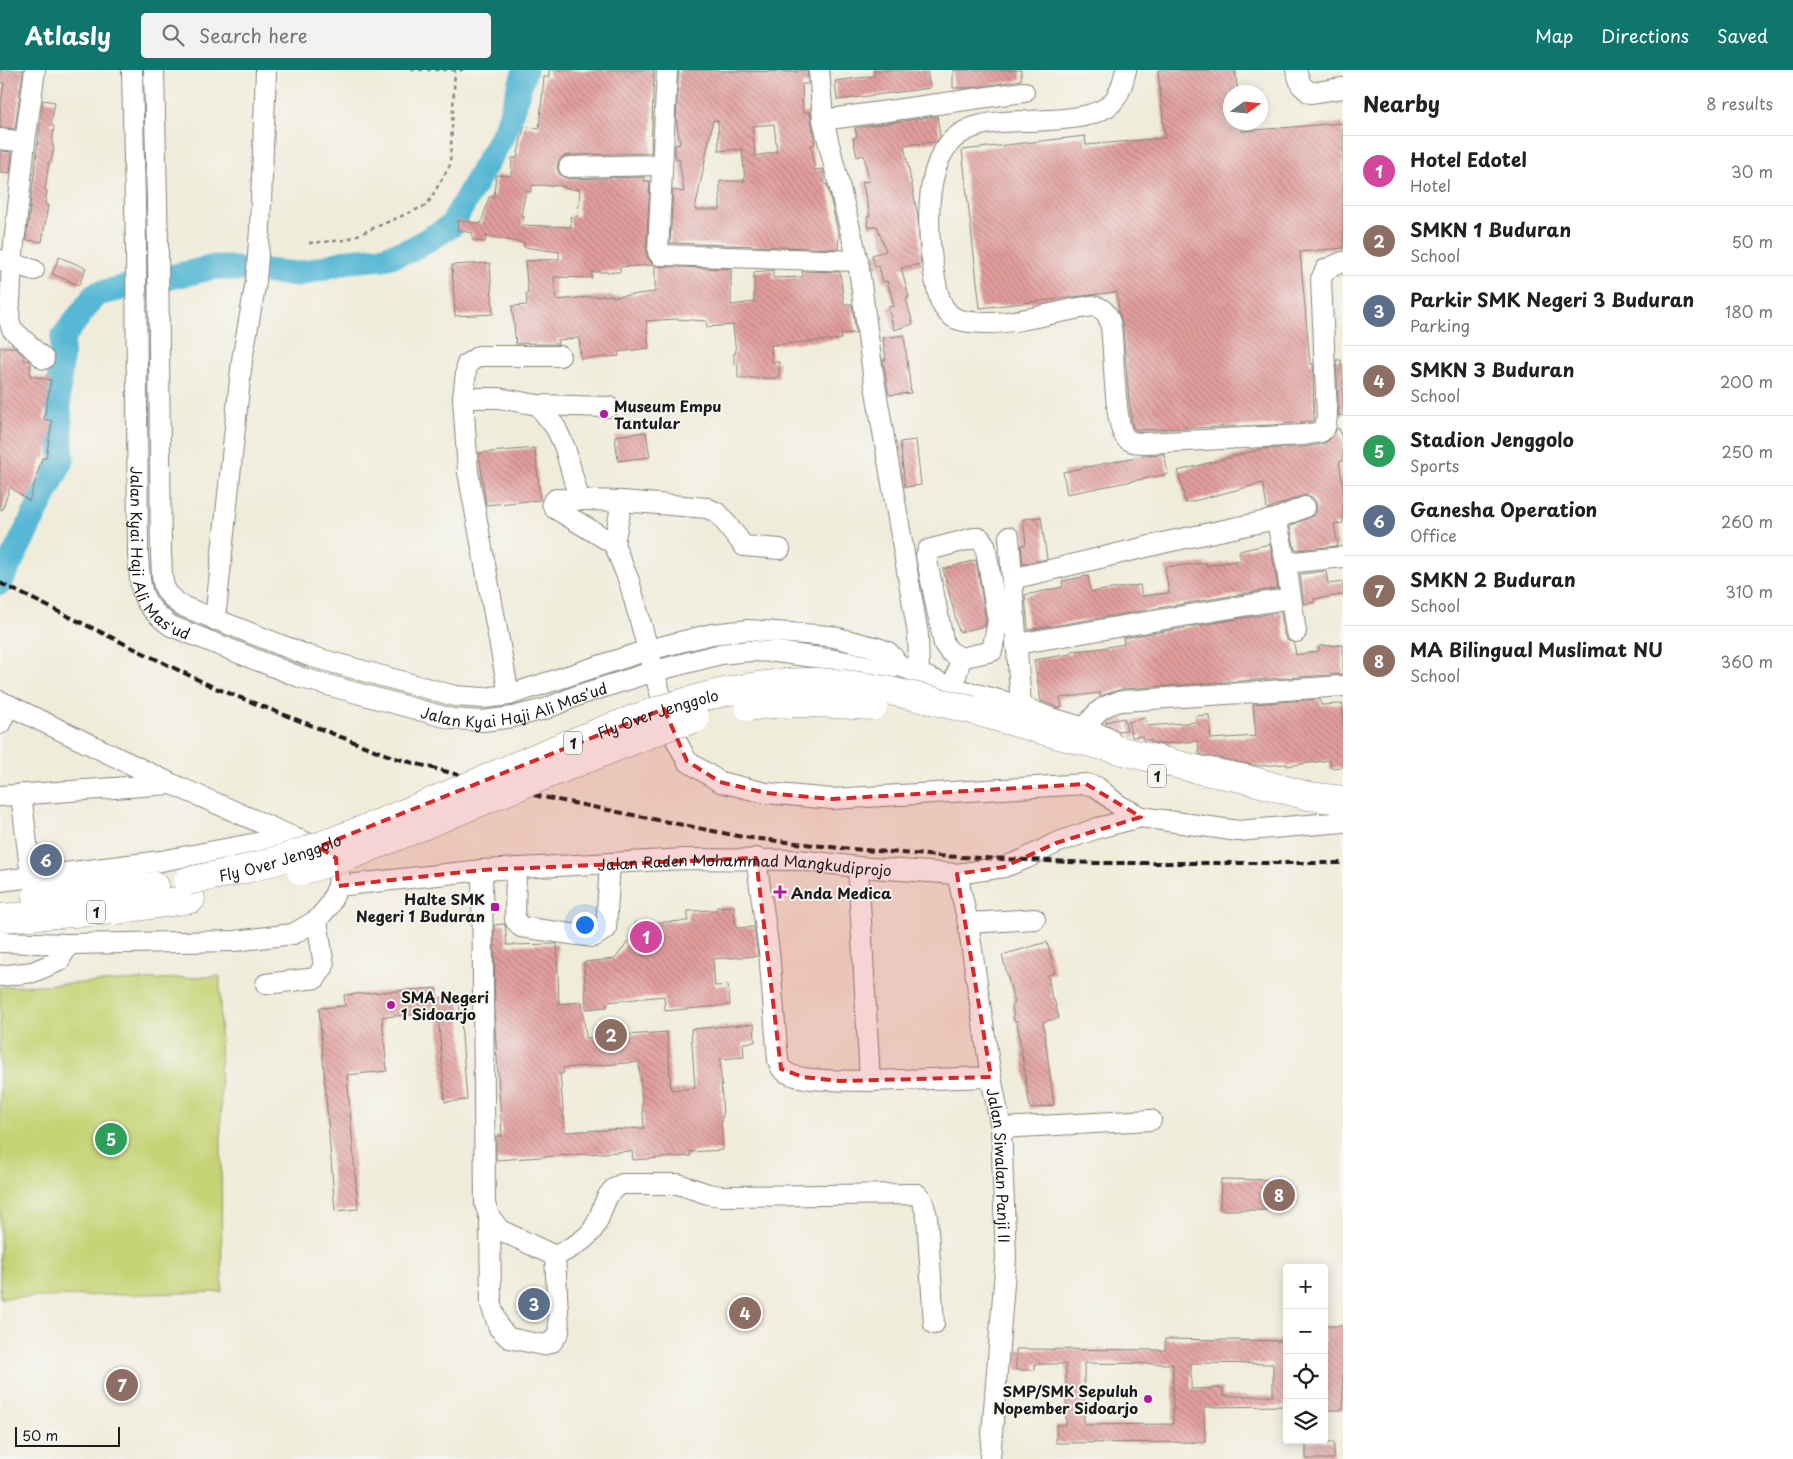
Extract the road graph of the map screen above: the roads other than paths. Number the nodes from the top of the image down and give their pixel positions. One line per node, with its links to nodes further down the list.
1 (35, 70): 13 (street)
2 (132, 70): 42 (street, Jalan Kyai Haji Ali Mas'ud)
3 (154, 70): 36 (street, Jalan Kyai Haji Ali Mas'ud)
4 (266, 70): 36 (street)
5 (667, 70): 14 (street)
6 (819, 70): 11 (street)
7 (1126, 70): 18 (street)
8 (1296, 70): 9 (street)
9 (1343, 88)
10 (1024, 92): 11 (street)
11 (824, 120): 17 (street)
12 (0, 139): 13 (street)
13 (24, 142): 16 (street)
14 (662, 165): 15 (street); 17 (street)
15 (569, 167)
16 (6, 261): 19 (street); 21 (street)
17 (858, 261): 43 (street)
18 (1343, 262)
19 (34, 270)
20 (560, 356): 22 (street)
21 (44, 359)
22 (463, 398): 23 (street); 46 (street)
23 (538, 405): 24 (street); 25 (street)
24 (609, 407)
25 (579, 499): 26 (street); 30 (street)
26 (622, 502): 30 (street); 31 (street)
27 (1305, 507): 28 (street)
28 (1276, 519): 33 (street); 34 (street)
29 (1010, 537): 34 (street)
30 (614, 544): 39 (street, Jalan Raden Mohammad Mangkudiprojo)
31 (780, 549)
32 (1343, 557): 33 (street)
33 (1286, 563): 35 (street)
34 (1012, 579): 38 (street)
35 (1291, 598): 37 (street); 38 (street)
36 (215, 620): 46 (street, Jalan Kyai Haji Ali Mas'ud)
37 (1296, 632)
38 (1016, 644): 48 (street)
39 (648, 650): 41 (street); 42 (street, Jalan Raden Mohammad Mangkudiprojo); 46 (street, Jalan Kyai Haji Ali Mas'ud)
40 (961, 658): 40 (street); 45 (street)
41 (898, 665): 42 (street); 43 (street)
42 (655, 671): 58 (street, Jalan Raden Mohammad Mangkudiprojo)
43 (920, 674): 45 (street)
44 (1343, 686): 51 (street)
45 (953, 688): 48 (street)
46 (509, 695)
47 (4, 703): 50 (street); 53 (street)
48 (1021, 706): 51 (street)
49 (972, 719): 52 (highway, 1); 57 (highway, 1); 70 (highway, Fly Over Jenggolo / 1, bridge)
50 (0, 724)
51 (1086, 728): 52 (street)
52 (1126, 751): 56 (highway, 1)
53 (172, 784): 54 (street); 60 (street)
54 (21, 794): 55 (street); 67 (street)
55 (0, 796)
56 (1343, 800)
57 (1343, 816)
58 (1141, 817): 59 (street, Jalan Raden Mohammad Mangkudiprojo); 66 (street, Jalan Raden Mohammad Mangkudiprojo)
59 (1343, 822)
60 (298, 839): 67 (street); 69 (street)
61 (756, 858): 62 (street, Jalan Raden Mohammad Mangkudiprojo); 63 (street, Jalan Raden Mohammad Mangkudiprojo); 80 (street)
62 (610, 863): 64 (street, Jalan Raden Mohammad Mangkudiprojo); 64 (street)
63 (858, 867): 66 (street, Jalan Raden Mohammad Mangkudiprojo); 80 (street)
64 (516, 868): 65 (street, Jalan Raden Mohammad Mangkudiprojo)
65 (482, 870): 69 (street, Jalan Raden Mohammad Mangkudiprojo); 83 (street)
66 (957, 874): 74 (street, Jalan Siwalan Panji II)
67 (31, 876): 68 (street)
68 (2, 883): 70 (highway, 1)
69 (338, 886): 73 (street)
70 (190, 890): 71 (highway, 1)
71 (0, 918)
72 (1035, 919): 74 (street)
73 (317, 920): 76 (street); 78 (street)
74 (968, 923): 79 (street, Jalan Siwalan Panji II)
75 (0, 942): 76 (street)
76 (69, 944): 77 (street)
77 (0, 976)
78 (266, 984)
79 (991, 1077): 80 (street); 82 (street, Jalan Siwalan Panji II)
80 (870, 1081)
81 (1151, 1120): 82 (street)
82 (1002, 1128): 86 (street, Jalan Siwalan Panji II)
83 (490, 1218): 84 (street); 84 (street)
84 (555, 1256): 85 (street)
85 (934, 1324)
86 (990, 1459)

